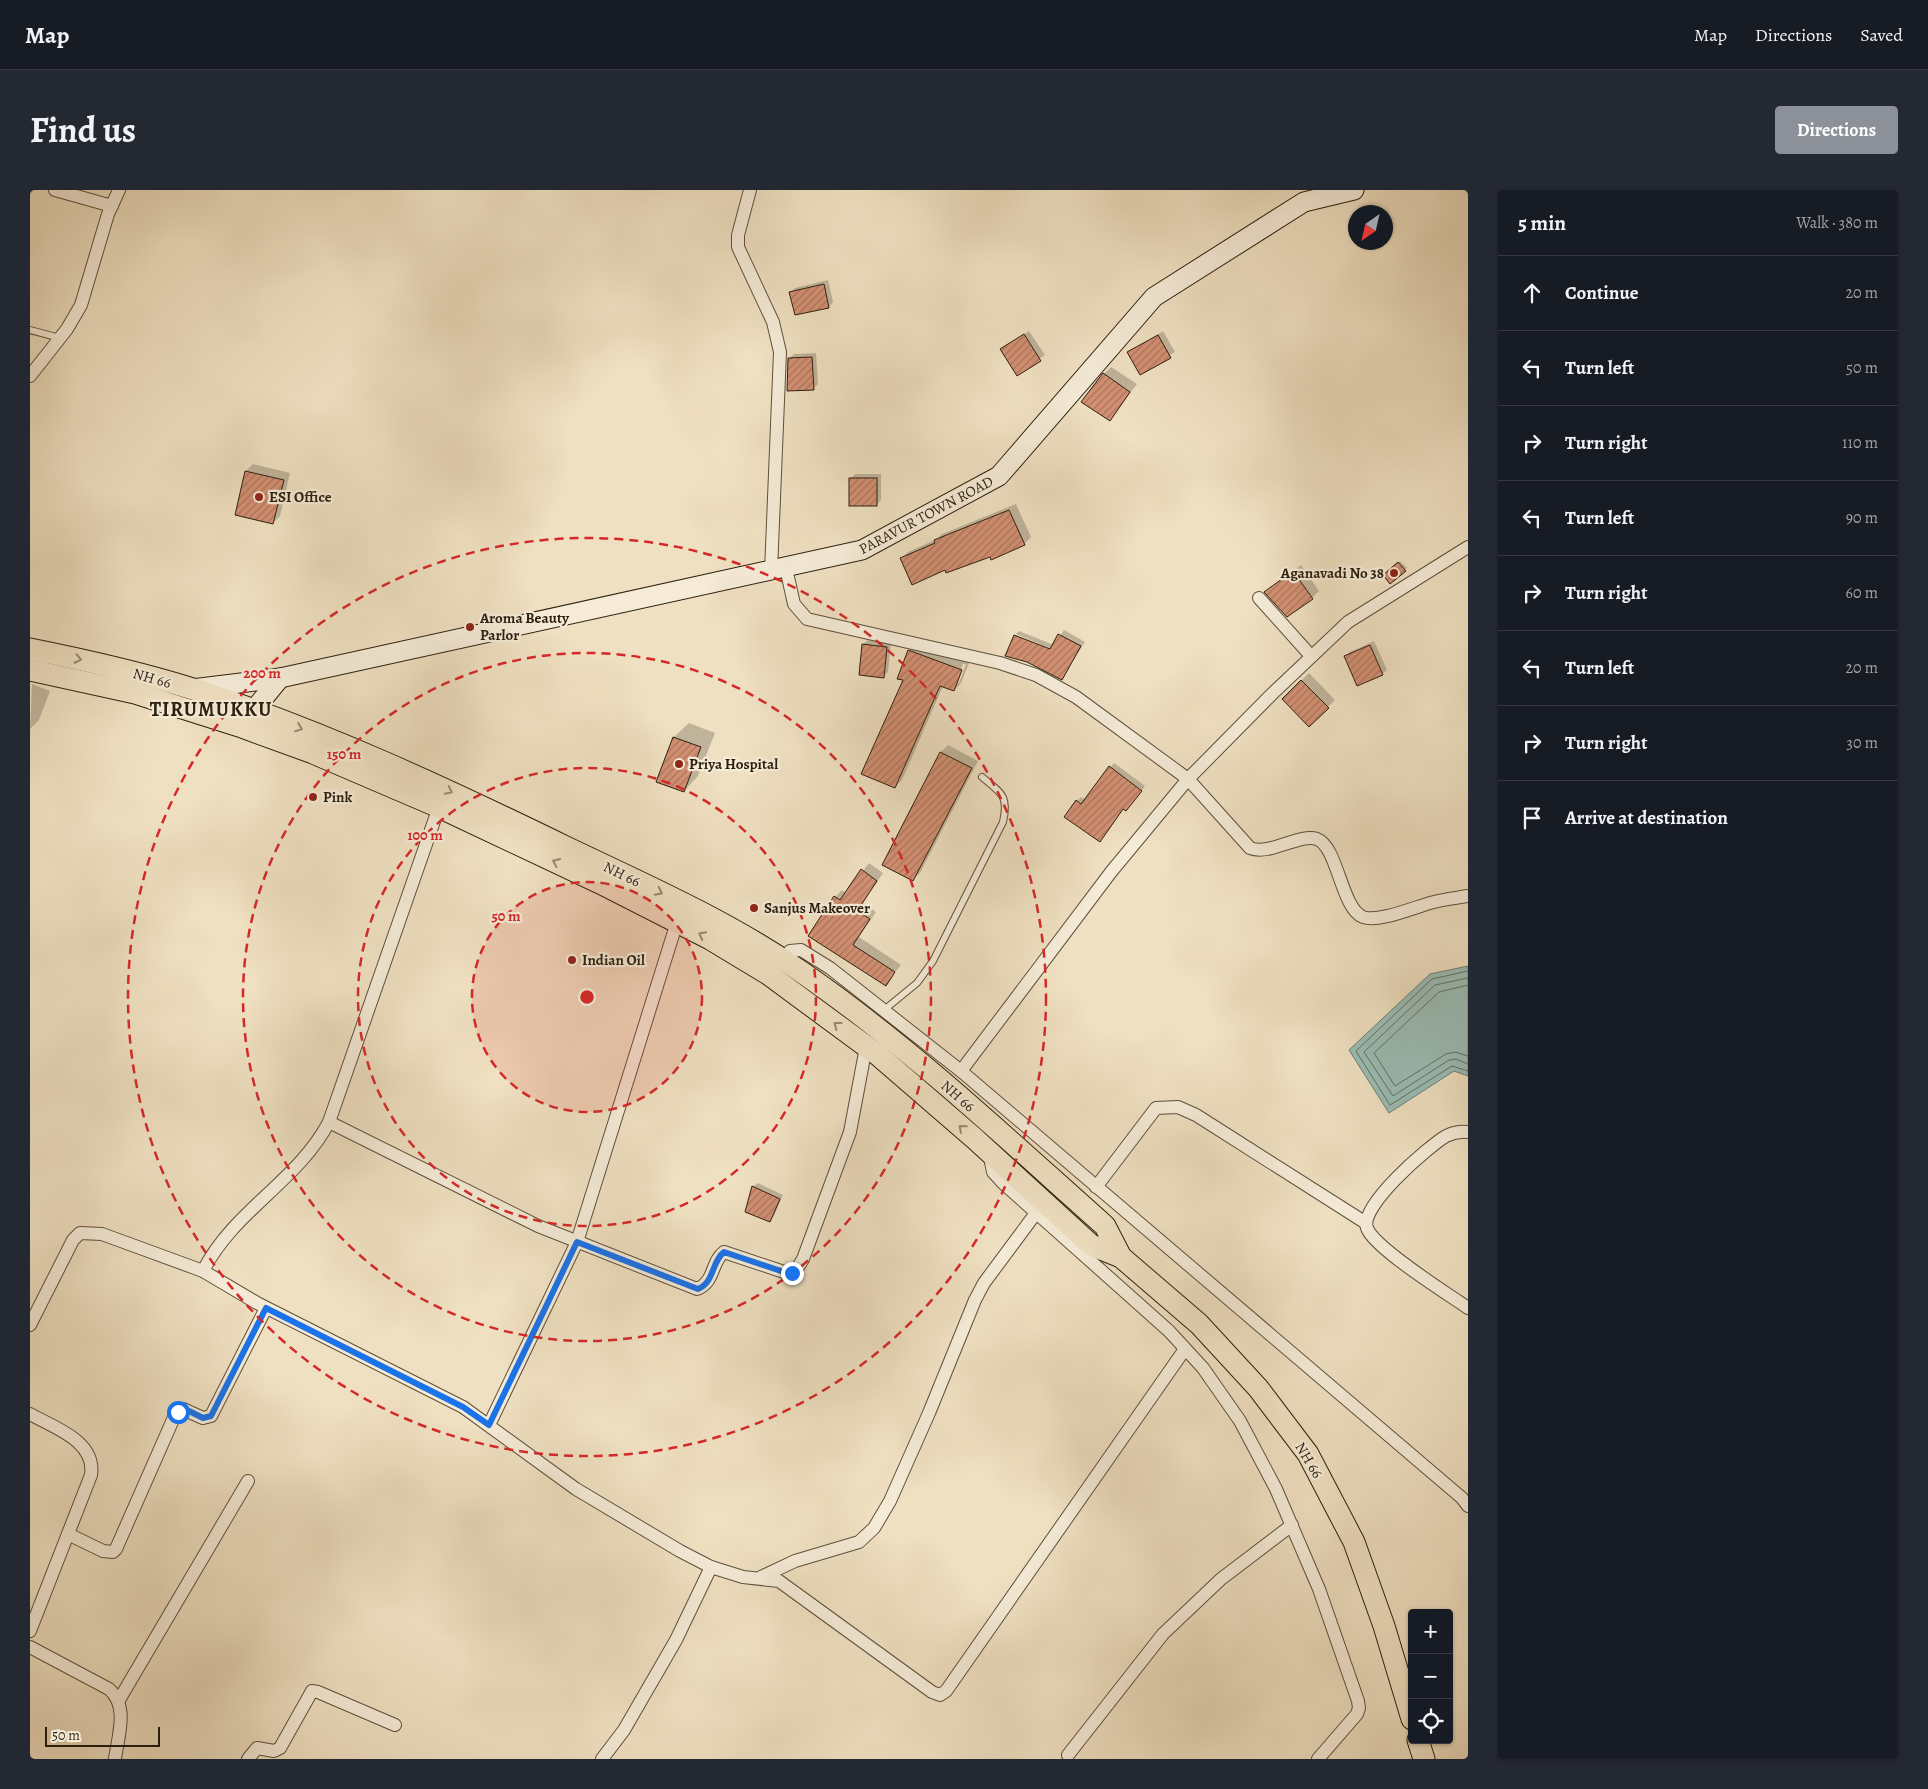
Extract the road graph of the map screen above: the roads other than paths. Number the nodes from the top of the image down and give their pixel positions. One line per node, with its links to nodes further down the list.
1 (55, 190): 5 (street)
2 (119, 190): 5 (street)
3 (750, 190): 10 (street)
4 (1354, 190): 10 (main road, PARAVUR TOWN ROAD)
5 (112, 206): 7 (street)
6 (30, 330): 7 (lane)
7 (60, 338): 8 (street)
8 (30, 376)
9 (1468, 547): 13 (street)
10 (778, 569): 15 (main road, PARAVUR TOWN ROAD); 19 (street)
11 (1259, 598): 13 (street)
12 (30, 649): 16 (highway, NH 66, one-way to 16)
13 (1311, 656): 19 (street)
14 (30, 670): 20 (highway, NH 66)
15 (280, 678): 16 (main road, PARAVUR TOWN ROAD); 17 (main road)
16 (192, 689): 17 (highway, NH 66)
17 (253, 711): 23 (highway, NH 66, one-way to 23)
18 (982, 777): 24 (lane)
19 (1188, 780): 21 (street); 26 (street)
20 (439, 808): 22 (highway, NH 66, one-way to 20); 27 (street)
21 (1468, 896)
22 (677, 922): 25 (highway, NH 66, one-way to 22); 33 (street)
23 (783, 960): 24 (street); 34 (highway, NH 66)
24 (884, 1010): 26 (street)
25 (866, 1047): 29 (highway, NH 66, one-way to 25); 33 (street)
26 (961, 1071): 30 (street)
27 (329, 1122): 33 (street); 35 (street)
28 (1468, 1132): 32 (street)
29 (989, 1152): 31 (street); 34 (highway, NH 66)
30 (1096, 1187): 32 (street); 43 (street)
31 (1036, 1213): 39 (street); 47 (street)
32 (1366, 1223): 37 (street)
33 (577, 1242): 41 (street)
34 (1121, 1257): 51 (highway, NH 66)
35 (203, 1271): 36 (street); 38 (street)
36 (266, 1308): 41 (street); 45 (street)
37 (1468, 1308)
38 (31, 1320)
39 (1185, 1349): 44 (street); 47 (street)
40 (30, 1414): 45 (street)
41 (489, 1425): 46 (street)
42 (248, 1481): 50 (street)
43 (1468, 1506)
44 (1292, 1525): 54 (street); 58 (street)
45 (68, 1534): 48 (street)
46 (711, 1567): 47 (street); 57 (street)
47 (756, 1579)
48 (30, 1631)
49 (30, 1646): 50 (street)
50 (118, 1700): 55 (street)
51 (1408, 1706)
52 (395, 1725): 56 (street)
53 (1419, 1744): 59 (highway)
54 (1068, 1755)
55 (115, 1759)
56 (248, 1759)
57 (602, 1759)
58 (1318, 1759)
59 (1424, 1759)

